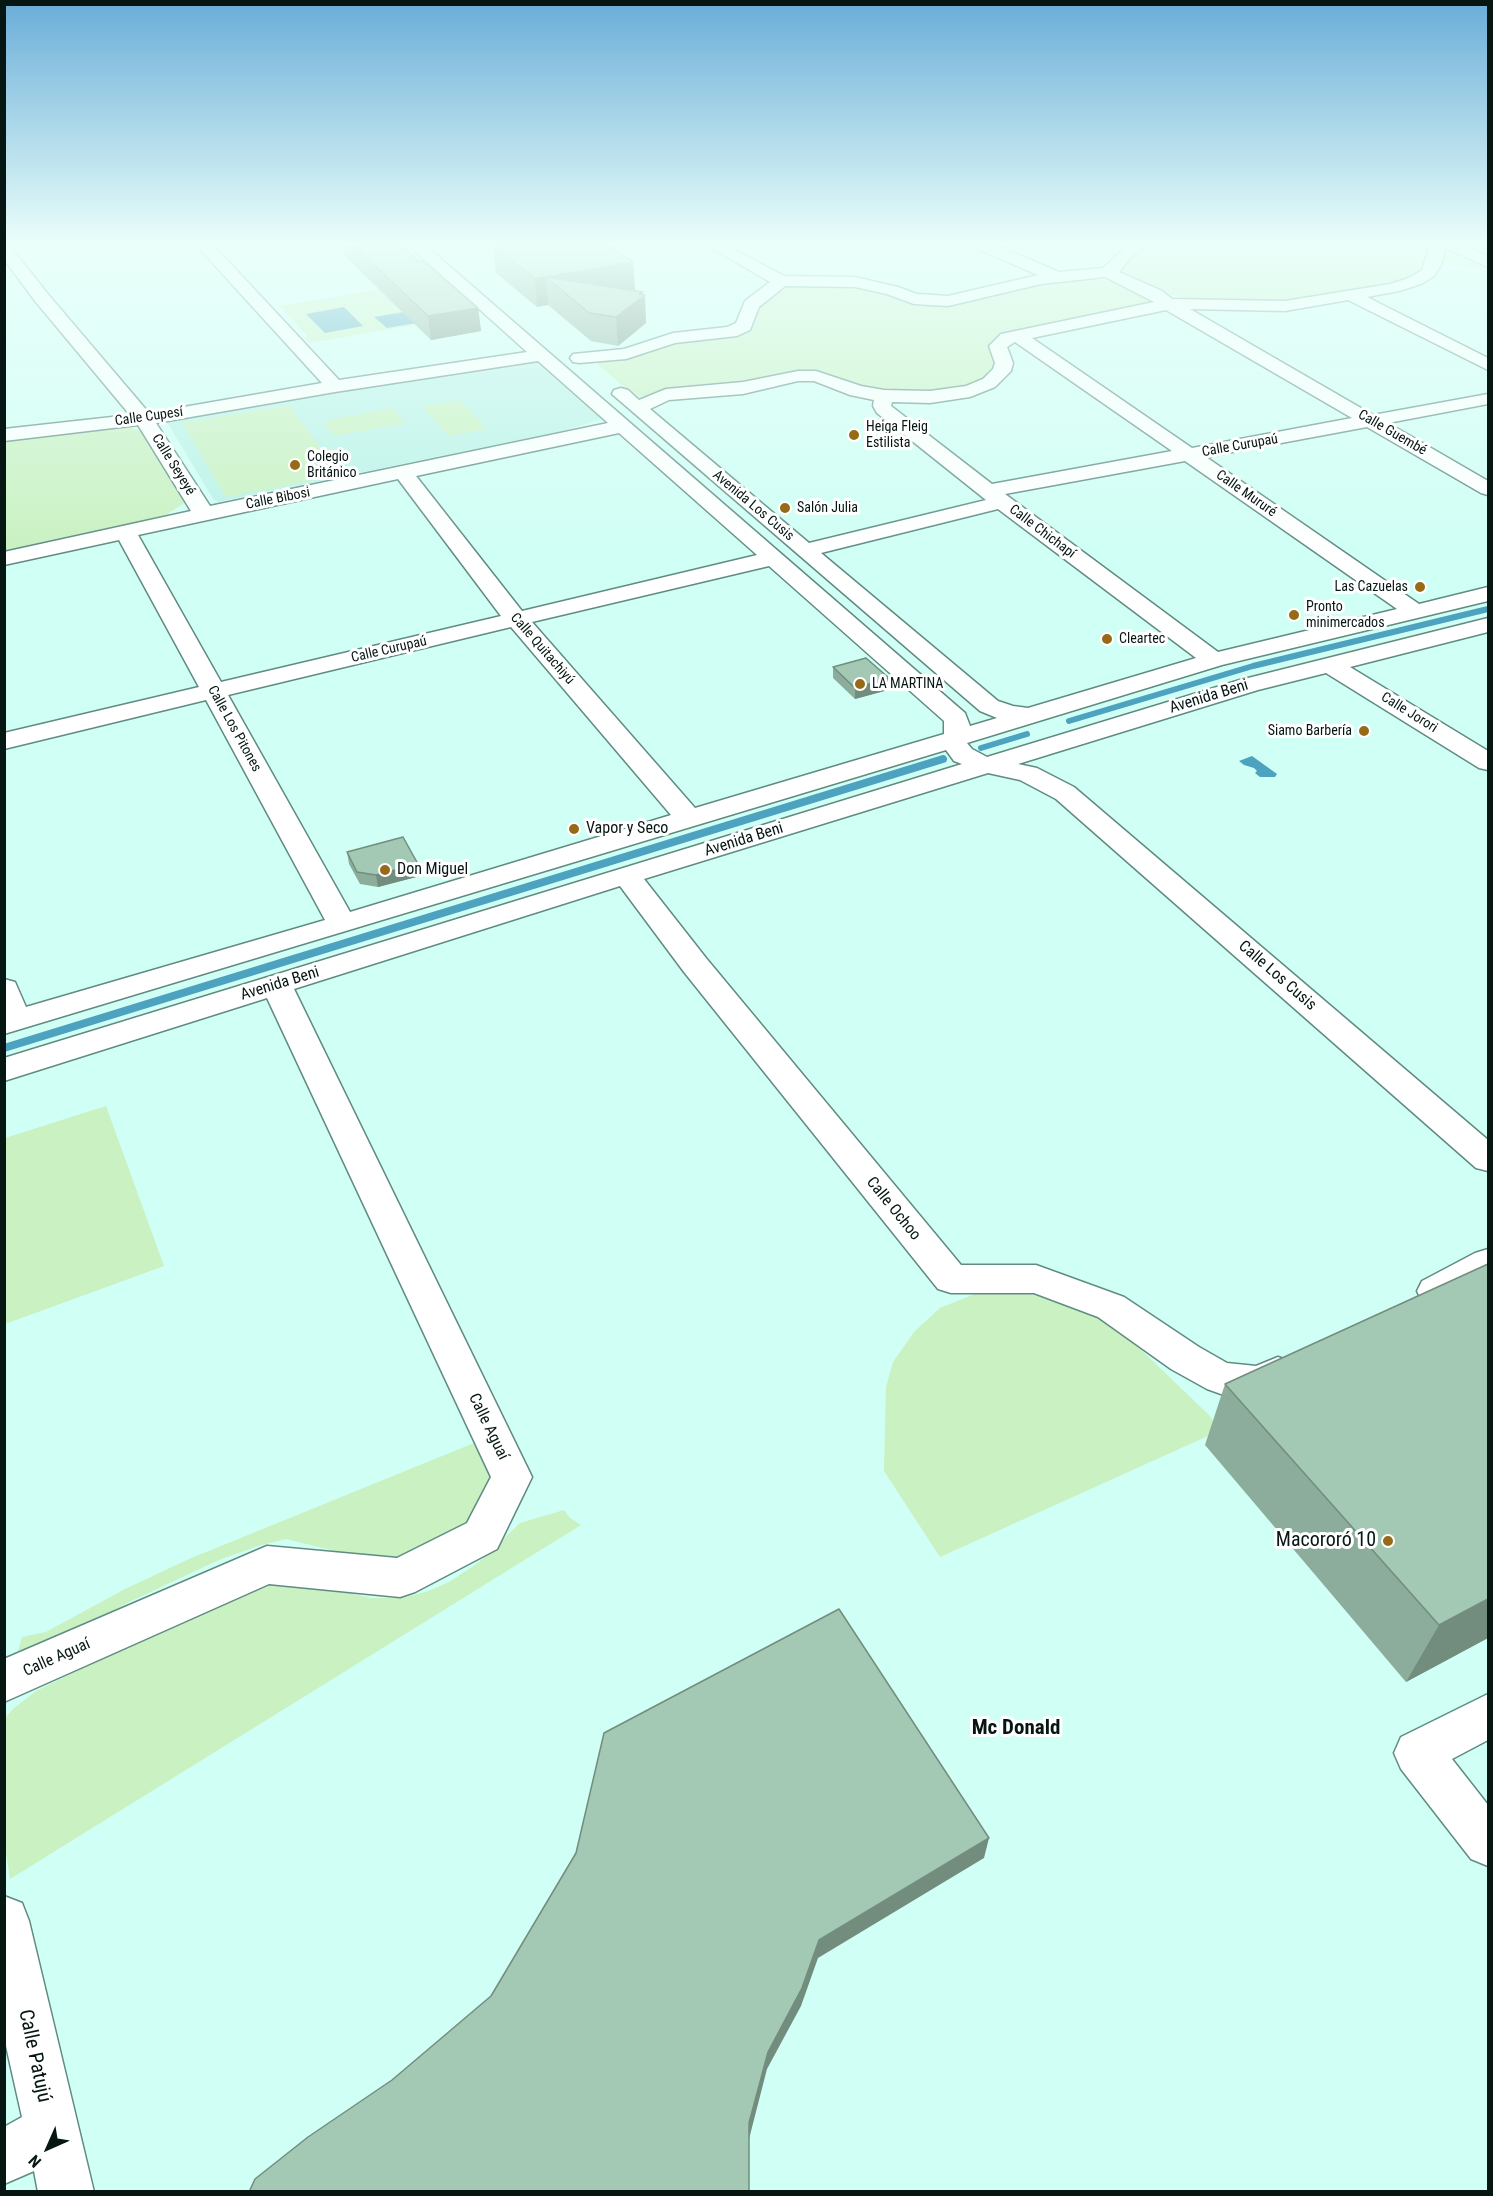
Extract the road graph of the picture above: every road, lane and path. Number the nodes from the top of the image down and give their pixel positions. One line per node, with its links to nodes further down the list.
1 (84, 348): 17 (street, Calle Seyeyé)
2 (300, 348): 13 (street)
3 (536, 348): 10 (street, Avenida Los Cusis)
4 (567, 348): 11 (street, Avenida Los Cusis)
5 (642, 348): 11 (street)
6 (998, 348): 14 (street)
7 (1036, 348): 21 (street, Calle Mururé)
8 (1245, 348): 18 (street, Calle Guembé)
9 (1455, 348): 12 (street)
10 (542, 355): 13 (street, Calle Cupesí); 19 (street, Avenida Los Cusis)
11 (579, 358): 16 (street, Avenida Los Cusis)
12 (1488, 365)
13 (334, 386): 17 (street, Calle Cupesí)
14 (884, 396): 16 (street); 24 (street, Calle Chichapí)
15 (1488, 399): 18 (street, Calle Curupaú)
16 (637, 407): 26 (street, Avenida Los Cusis)
17 (144, 419): 20 (street, Calle Cupesí); 25 (street, Calle Seyeyé)
18 (1372, 422): 21 (street, Calle Curupaú); 23 (street, Calle Guembé)
19 (623, 426): 22 (street, Calle Bibosi); 27 (street, Avenida Los Cusis)
20 (4, 435)
21 (1189, 455): 24 (street, Calle Curupaú); 33 (street, Calle Mururé)
22 (404, 474): 25 (street, Calle Bibosi); 34 (street, Calle Quitachiyú)
23 (1488, 489)
24 (996, 497): 29 (street, Calle Curupaú); 36 (street, Calle Chichapí)
25 (204, 514): 28 (street, Calle Bibosi)
26 (770, 520): 27 (street); 29 (street, Avenida Los Cusis)
27 (739, 527): 30 (street, Avenida Los Cusis)
28 (126, 533): 31 (street, Calle Bibosi); 38 (street, Calle Los Pitones)
29 (806, 550): 39 (street, Avenida Los Cusis)
30 (773, 558): 34 (street, Calle Curupaú); 40 (street, Avenida Los Cusis)
31 (4, 559)
32 (1488, 594): 33 (street, Avenida Beni)
33 (1415, 611): 36 (street, Avenida Beni)
34 (516, 620): 38 (street, Calle Curupaú); 48 (street, Calle Quitachiyú)
35 (1488, 626): 37 (street, Avenida Beni)
36 (1214, 660): 41 (street, Avenida Beni)
37 (1329, 664): 44 (street, Avenida Beni); 45 (street, Calle Jorori)
38 (213, 692): 43 (street, Calle Curupaú); 50 (street, Calle Los Pitones)
39 (976, 694): 40 (street); 41 (street, Avenida Los Cusis)
40 (941, 706): 42 (street, Avenida Los Cusis)
41 (1029, 716): 42 (street, Avenida Beni); 44 (street, Avenida Los Cusis)
42 (954, 739): 46 (street); 48 (street, Avenida Beni)
43 (4, 741)
44 (1062, 744): 46 (street, Avenida Beni); 47 (street, Calle Los Cusis)
45 (1488, 762)
46 (989, 765): 47 (street, Calle Los Cusis); 49 (street, Avenida Beni)
47 (1065, 793): 55 (street, Calle Los Cusis)
48 (688, 819): 50 (street, Avenida Beni)
49 (626, 875): 51 (street, Avenida Beni); 58 (street, Calle Ochoo)
50 (342, 924): 53 (street, Avenida Beni)
51 (277, 986): 54 (street, Avenida Beni); 59 (street, Calle Aguaí)
52 (4, 989): 53 (street)
53 (10, 1022)
54 (4, 1070)
55 (1488, 1159)
56 (1488, 1263): 57 (street)
57 (1405, 1306)
58 (1312, 1355)
59 (4, 1681)
60 (1488, 1716): 61 (street)
61 (1488, 1842)
62 (4, 1920): 63 (street, Calle Patujú)
63 (51, 2132): 64 (street); 65 (street, Calle Patujú)
64 (4, 2157)
65 (66, 2192)

